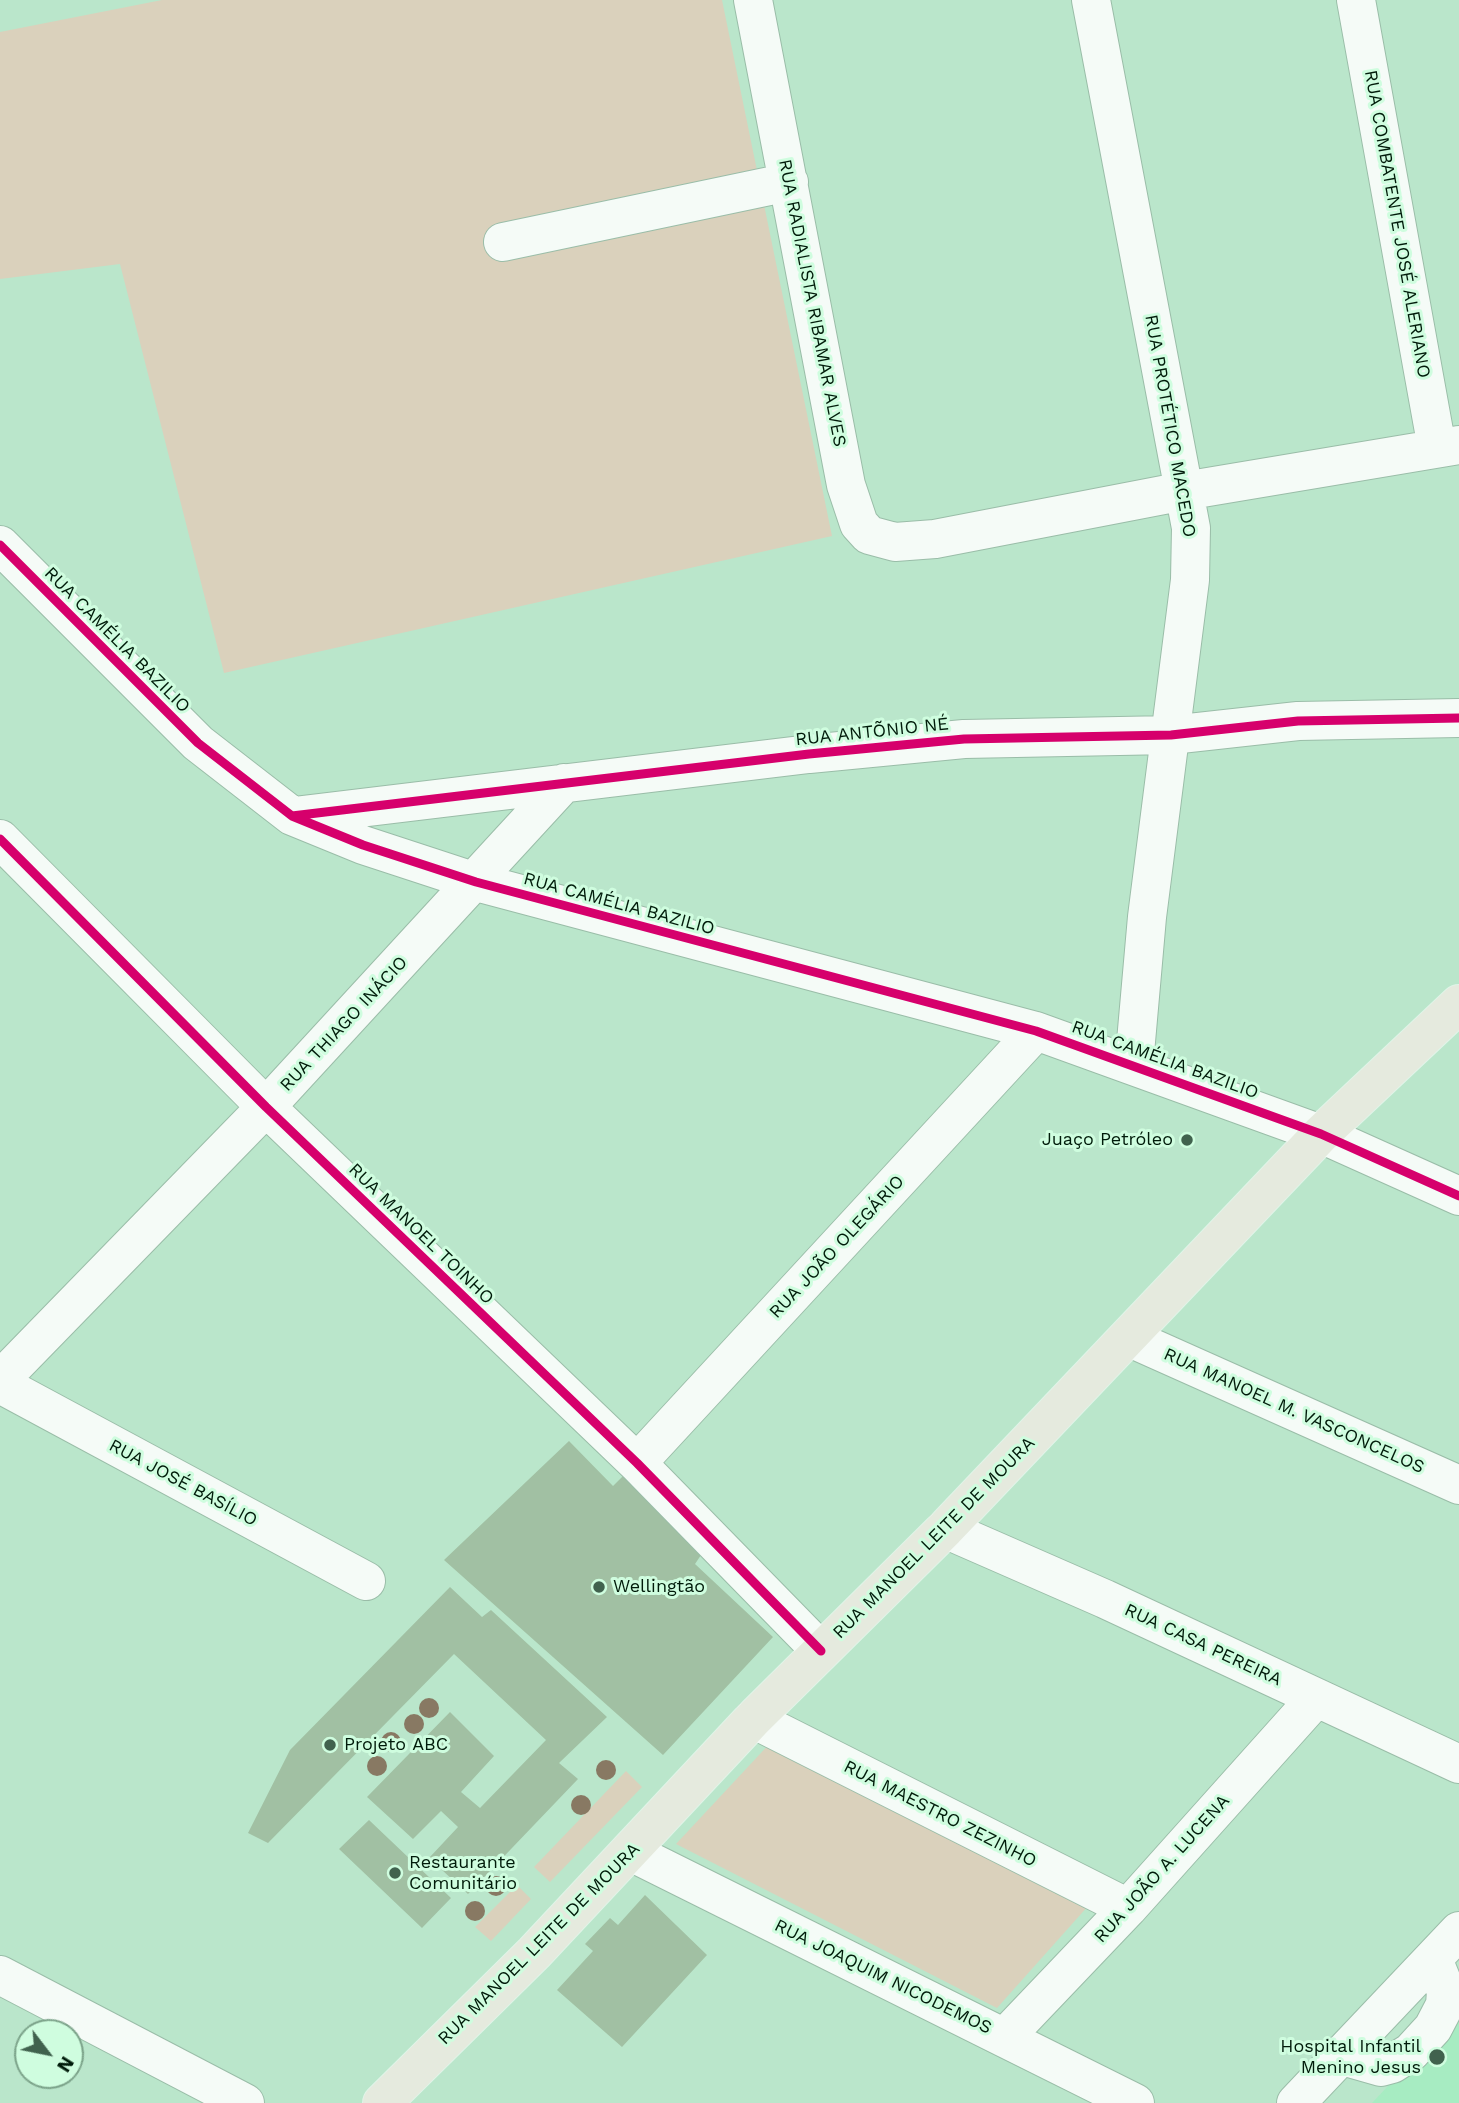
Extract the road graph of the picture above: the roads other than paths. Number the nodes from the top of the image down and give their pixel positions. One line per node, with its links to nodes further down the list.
1 (753, 0): 4 (street, RUA RADIALISTA RIBAMAR ALVES)
2 (1091, 0): 7 (street, RUA PROTÉTICO MACEDO)
3 (1356, 0): 6 (street, RUA COMBATENTE JOSÉ ALERIANO)
4 (789, 182): 5 (street); 7 (street, RUA RADIALISTA RIBAMAR ALVES)
5 (503, 242)
6 (1448, 446): 7 (street, RUA RADIALISTA RIBAMAR ALVES)
7 (1184, 491): 10 (street, RUA PROTÉTICO MACEDO)
8 (0, 545): 12 (street, RUA CAMÉLIA BAZILIO)
9 (1459, 718): 10 (street, RUA ANTÕNIO NÉ)
10 (1171, 735): 11 (street, RUA ANTÕNIO NÉ); 17 (street, RUA PROTÉTICO MACEDO)
11 (564, 783): 12 (street, RUA ANTÕNIO NÉ); 14 (street, RUA THIAGO INÁCIO)
12 (292, 816): 14 (street, RUA CAMÉLIA BAZILIO)
13 (0, 839): 18 (street, RUA MANOEL TOINHO)
14 (476, 883): 16 (street, RUA CAMÉLIA BAZILIO); 18 (street, RUA THIAGO INÁCIO)
15 (1459, 1004): 19 (main road, RUA MANOEL LEITE DE MOURA)
16 (1036, 1031): 17 (street, RUA CAMÉLIA BAZILIO); 23 (street, RUA JOÃO OLEGÁRIO)
17 (1134, 1064): 19 (street, RUA CAMÉLIA BAZILIO)
18 (267, 1107): 22 (street, RUA THIAGO INÁCIO); 23 (street, RUA MANOEL TOINHO)
19 (1321, 1134): 20 (street, RUA CAMÉLIA BAZILIO); 21 (main road, RUA MANOEL LEITE DE MOURA)
20 (1459, 1196)
21 (1130, 1338): 24 (street, RUA MANOEL M. VASCONCELOS); 25 (main road, RUA MANOEL LEITE DE MOURA)
22 (0, 1382): 26 (street, RUA JOSÉ BASÍLIO)
23 (637, 1463): 27 (street, RUA MANOEL TOINHO)
24 (1459, 1485)
25 (945, 1530): 27 (main road, RUA MANOEL LEITE DE MOURA); 28 (street, RUA CASA PEREIRA)
26 (366, 1581)
27 (821, 1651): 29 (main road, RUA MANOEL LEITE DE MOURA)
28 (1316, 1698): 30 (street, RUA CASA PEREIRA); 32 (street, RUA JOÃO A. LUCENA)
29 (753, 1718): 31 (main road, RUA MANOEL LEITE DE MOURA); 32 (street, RUA MAESTRO ZEZINHO)
30 (1459, 1764)
31 (631, 1852): 36 (street, RUA JOAQUIM NICODEMOS); 39 (main road, RUA MANOEL LEITE DE MOURA)
32 (1128, 1908): 36 (street, RUA JOÃO A. LUCENA)
33 (1459, 1931): 34 (street)
34 (1433, 1959): 37 (street); 37 (street)
35 (0, 1975): 38 (street)
36 (1005, 2037): 40 (street, RUA JOAQUIM NICODEMOS)
37 (1339, 2055): 41 (street)
38 (245, 2103)
39 (382, 2103)
40 (1135, 2103)
41 (1296, 2103)

